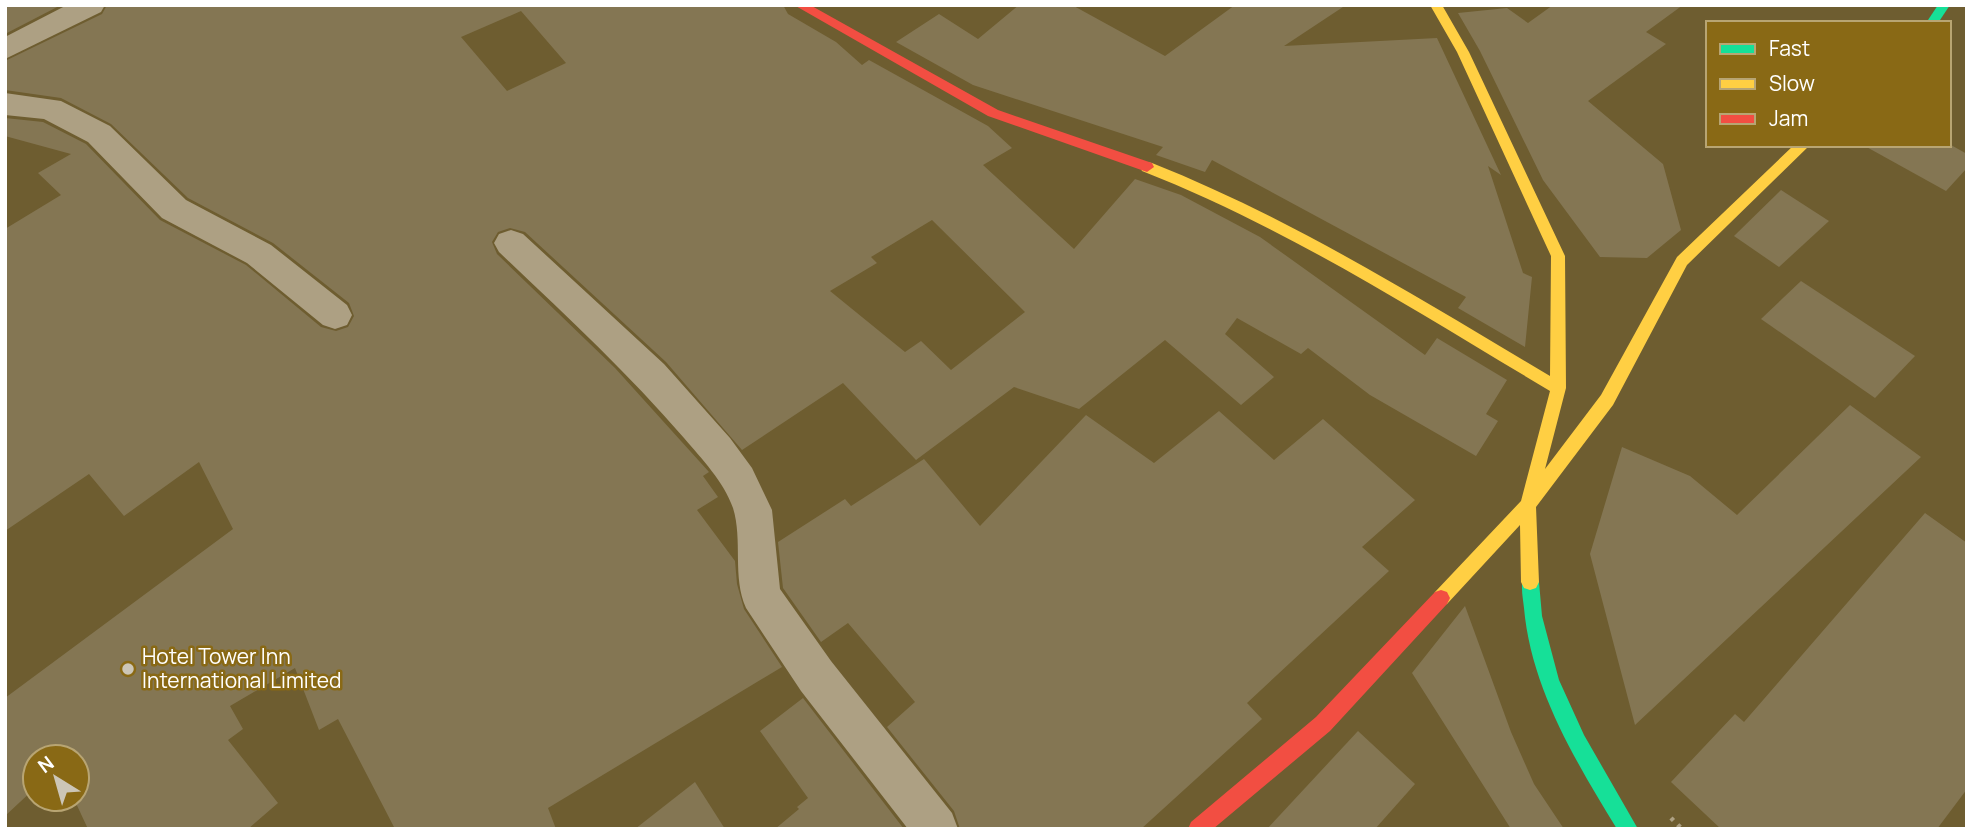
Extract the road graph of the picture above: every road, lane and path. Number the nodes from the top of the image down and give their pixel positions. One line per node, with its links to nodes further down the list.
1 (91, 5): 6 (street)
2 (800, 5): 11 (street)
3 (1436, 5): 11 (street)
4 (1944, 5): 5 (street)
5 (1933, 21)
6 (5, 50)
7 (5, 104): 10 (street)
8 (1801, 147): 12 (street)
9 (511, 243): 14 (street)
10 (335, 315)
11 (1558, 388): 12 (street)
12 (1528, 505): 15 (street); 16 (street)
13 (1664, 811): 17 (path)
14 (936, 829)
15 (1198, 829)
16 (1628, 829)
17 (1682, 829)

